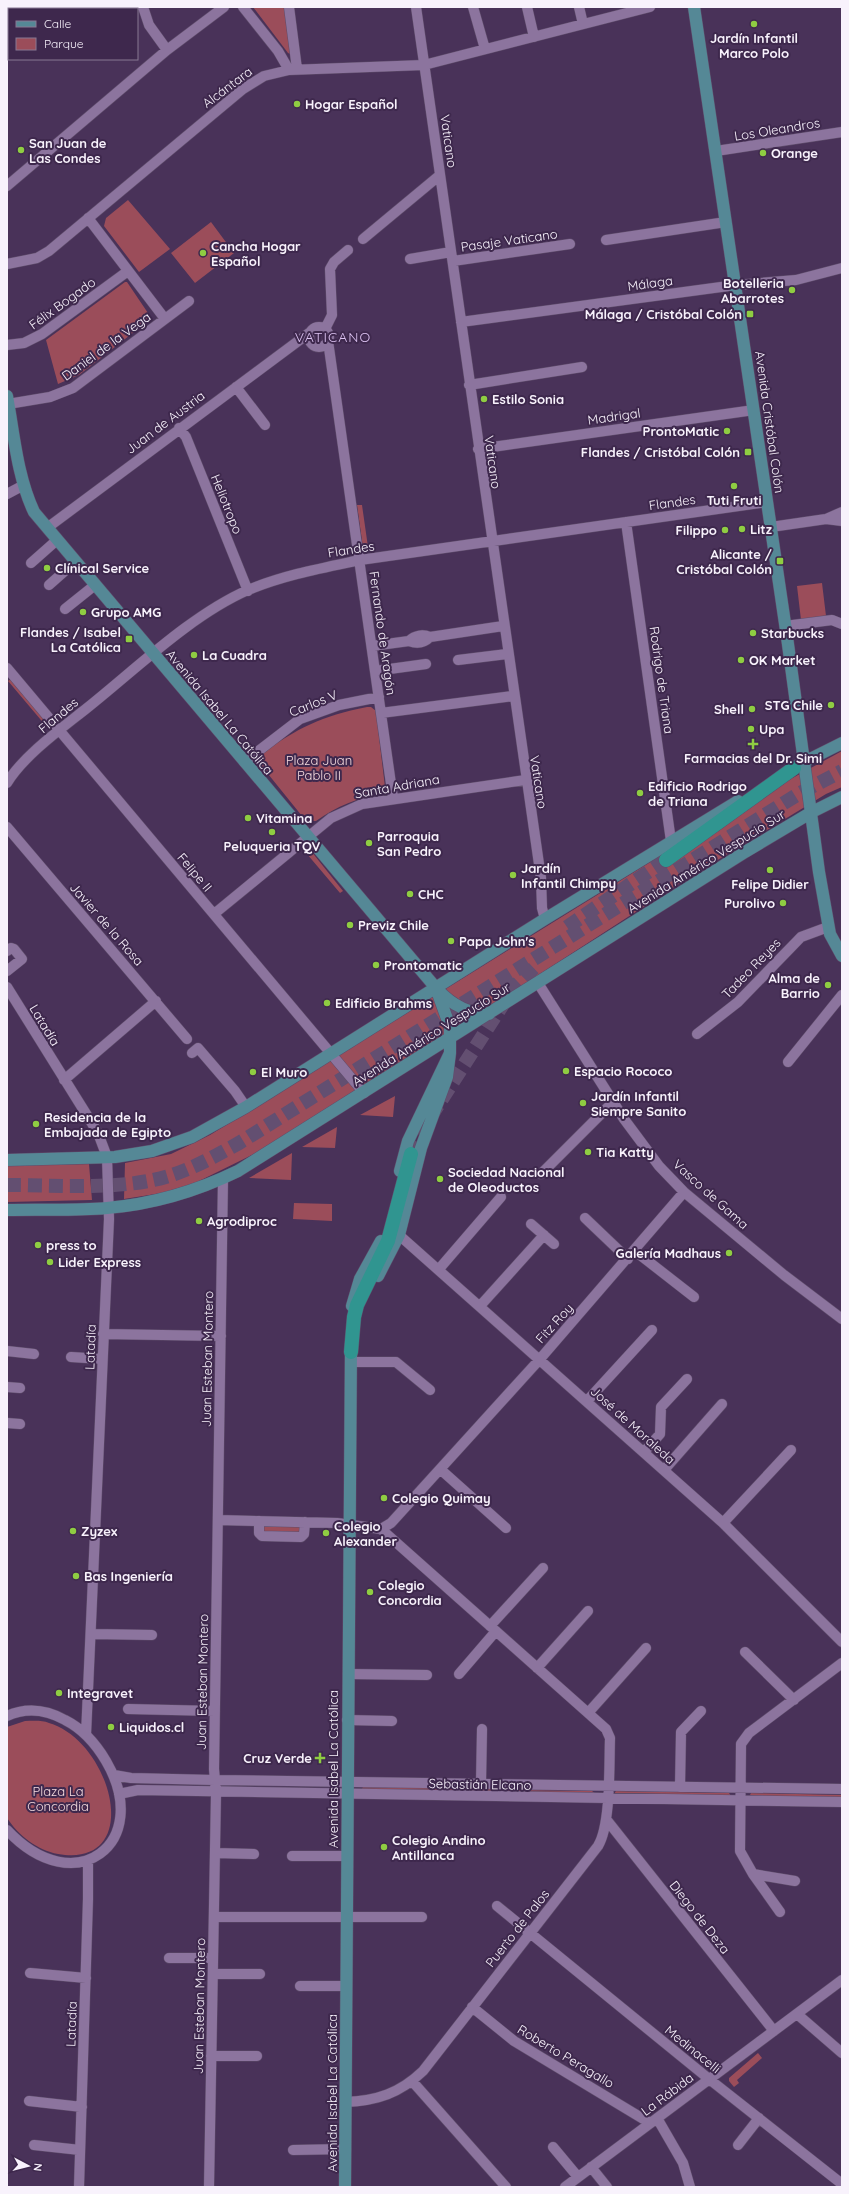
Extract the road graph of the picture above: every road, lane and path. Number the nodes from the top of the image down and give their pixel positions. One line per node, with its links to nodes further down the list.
1 (143, 7): 14 (street)
2 (224, 7): 14 (street)
3 (243, 7): 16 (street)
4 (289, 7): 16 (street)
5 (416, 7): 15 (street, Vaticano)
6 (473, 7): 13 (street)
7 (527, 7): 12 (street)
8 (579, 7): 11 (street)
9 (650, 7): 11 (street, Alcántara)
10 (694, 7): 18 (main road, Avenida Cristóbal Colón)
11 (583, 24): 12 (street, Alcántara)
12 (534, 37): 13 (street, Alcántara)
13 (485, 49): 15 (street, Alcántara)
14 (167, 50): 20 (street)
15 (424, 65): 16 (street, Alcántara); 19 (street, Vaticano)
16 (293, 69): 21 (street, Alcántara)
17 (842, 132): 18 (street, Los Oleandros)
18 (716, 151): 22 (main road, Avenida Cristóbal Colón)
19 (440, 175): 23 (street); 27 (street, Vaticano)
20 (7, 186)
21 (88, 218): 29 (street, Alcántara); 31 (street)
22 (726, 222): 24 (street); 32 (main road, Avenida Cristóbal Colón)
23 (362, 239)
24 (606, 240)
25 (570, 244): 27 (street, Pasaje Vaticano)
26 (348, 250): 36 (street)
27 (452, 256): 28 (street, Pasaje Vaticano); 35 (street, Vaticano)
28 (410, 259)
29 (7, 264)
30 (842, 268): 32 (street, Málaga)
31 (128, 271): 34 (street); 38 (street, Félix Bogado)
32 (736, 285): 35 (street, Málaga); 44 (main road, Avenida Cristóbal Colón)
33 (189, 301): 34 (street, Daniel de la Vega)
34 (165, 320): 43 (street, Daniel de la Vega)
35 (461, 322): 41 (street, Vaticano)
36 (325, 329): 37 (street); 39 (street)
37 (307, 338): 39 (street); 42 (street, Juan de Austria)
38 (7, 345)
39 (326, 346): 60 (street, Fernando de Aragón)
40 (582, 367): 41 (street)
41 (469, 385): 48 (street, Vaticano)
42 (236, 387): 46 (street); 47 (street, Juan de Austria)
43 (8, 400): 45 (main road, Avenida Isabel La Católica)
44 (754, 410): 48 (street, Madrigal); 51 (main road, Avenida Cristóbal Colón)
45 (10, 424): 49 (main road, Avenida Isabel La Católica)
46 (265, 425)
47 (179, 428): 57 (street, Juan de Austria); 65 (street, Heliotropo)
48 (478, 449): 59 (street, Vaticano)
49 (24, 486): 50 (street); 57 (main road, Avenida Isabel La Católica)
50 (7, 494)
51 (768, 502): 55 (street, Flandes); 56 (main road, Avenida Cristóbal Colón)
52 (842, 512): 53 (street)
53 (826, 519): 54 (street); 56 (street)
54 (842, 521)
55 (626, 522): 59 (street, Flandes); 91 (street, Rodrigo de Triana)
56 (771, 527): 69 (main road, Avenida Cristóbal Colón)
57 (47, 528): 58 (main road, Avenida Isabel La Católica)
58 (57, 540): 61 (main road, Avenida Isabel La Católica); 62 (street)
59 (491, 542): 60 (street, Flandes); 68 (street, Vaticano)
60 (360, 560): 65 (street, Flandes); 70 (street, Fernando de Aragón)
61 (75, 562): 63 (street); 64 (main road, Avenida Isabel La Católica)
62 (31, 563)
63 (49, 585)
64 (95, 585): 66 (street); 71 (main road, Avenida Isabel La Católica)
65 (248, 591): 71 (street, Flandes)
66 (65, 609)
67 (842, 624): 69 (street)
68 (503, 626): 70 (street); 72 (street, Vaticano)
69 (785, 626): 83 (main road, Avenida Cristóbal Colón)
70 (372, 646): 76 (street, Fernando de Aragón)
71 (153, 654): 80 (street, Flandes); 82 (main road, Avenida Isabel La Católica)
72 (507, 654): 73 (street); 77 (street, Vaticano)
73 (458, 660)
74 (426, 664): 76 (street)
75 (7, 668): 80 (street, Felipe II)
76 (375, 671): 78 (street, Fernando de Aragón)
77 (513, 696): 79 (street); 84 (street, Vaticano)
78 (379, 697): 79 (street, Fernando de Aragón); 82 (street, Carlos V)
79 (381, 713): 87 (street, Fernando de Aragón)
80 (60, 730): 85 (street, Flandes); 93 (street, Felipe II)
81 (842, 743): 83 (main road)
82 (244, 762): 90 (main road, Avenida Isabel La Católica)
83 (799, 765): 88 (main road, Avenida Cristóbal Colón); 91 (main road); 92 (highway)
84 (525, 780): 87 (street, Santa Adriana); 94 (street, Vaticano)
85 (7, 783)
86 (842, 797): 88 (main road, Avenida Américo Vespucio Sur)
87 (393, 798): 90 (street, Santa Adriana)
88 (812, 812): 95 (main road, Avenida Cristóbal Colón); 99 (main road, Avenida Américo Vespucio Sur)
89 (7, 827): 103 (street, Javier de la Rosa)
90 (307, 837): 93 (street, Santa Adriana); 101 (main road, Avenida Isabel La Católica)
91 (672, 841): 94 (main road)
92 (666, 860)
93 (214, 914): 110 (street, Felipe II)
94 (546, 919): 101 (main road)
95 (828, 927): 97 (main road, Avenida Cristóbal Colón); 105 (street, Tadeo Reyes)
96 (7, 951): 98 (street)
97 (842, 956)
98 (7, 970)
99 (538, 983): 104 (main road, Avenida Américo Vespucio Sur); 114 (street, Vasco de Gama)
100 (7, 987): 112 (street, Latadía)
101 (436, 988): 104 (main road); 106 (main road, Avenida Isabel La Católica); 110 (main road)
102 (842, 995): 111 (street)
103 (156, 1001): 107 (street, Javier de la Rosa); 112 (street)
104 (489, 1014): 106 (main road, Avenida Américo Vespucio Sur)
105 (697, 1034)
106 (450, 1038): 108 (main road, Avenida Isabel La Católica); 113 (main road, Avenida Américo Vespucio Sur)
107 (187, 1039)
108 (450, 1053): 127 (main road, Avenida Isabel La Católica); 142 (main road, Avenida Isabel La Católica)
109 (192, 1054): 115 (street)
110 (332, 1054): 113 (street, Felipe II); 115 (main road)
111 (788, 1062)
112 (64, 1080): 117 (street, Latadía)
113 (364, 1092): 120 (main road, Avenida Américo Vespucio Sur)
114 (613, 1102): 119 (street); 121 (street, Vasco de Gama)
115 (246, 1107): 117 (main road)
116 (411, 1154): 142 (highway)
117 (107, 1157): 118 (main road); 123 (street, Latadía)
118 (7, 1160)
119 (541, 1174)
120 (223, 1178): 123 (main road, Avenida Américo Vespucio Sur); 138 (street, Juan Esteban Montero)
121 (684, 1192): 130 (street, Fitz Roy); 135 (street, Vasco de Gama)
122 (501, 1197): 132 (street)
123 (108, 1208): 124 (main road, Avenida Américo Vespucio Sur); 137 (street, Latadía)
124 (7, 1210)
125 (585, 1218): 131 (street)
126 (531, 1224): 128 (street)
127 (399, 1235): 132 (street, José de Moraleda); 142 (main road, Avenida Isabel La Católica)
128 (544, 1235): 129 (street); 134 (street)
129 (554, 1244)
130 (635, 1251): 131 (street, Fitz Roy); 133 (street)
131 (628, 1260): 144 (street, Fitz Roy)
132 (439, 1269): 134 (street, José de Moraleda)
133 (694, 1297)
134 (480, 1306): 144 (street, José de Moraleda)
135 (842, 1319)
136 (652, 1330): 149 (street)
137 (103, 1334): 138 (street); 143 (street, Latadía)
138 (221, 1336): 157 (street, Juan Esteban Montero)
139 (7, 1351): 140 (street)
140 (34, 1354)
141 (71, 1357): 143 (street)
142 (351, 1357): 148 (street); 161 (main road, Avenida Isabel La Católica)
143 (102, 1359): 167 (street, Latadía)
144 (540, 1359): 149 (street, José de Moraleda); 155 (street, Fitz Roy)
145 (687, 1379): 154 (street)
146 (7, 1387): 147 (street)
147 (20, 1388)
148 (430, 1390)
149 (587, 1401): 154 (street, José de Moraleda)
150 (722, 1404): 156 (street)
151 (7, 1423): 152 (street)
152 (20, 1424)
153 (791, 1450): 160 (street)
154 (644, 1452): 156 (street, José de Moraleda)
155 (440, 1469): 162 (street); 163 (street, Fitz Roy)
156 (664, 1470): 160 (street, José de Moraleda)
157 (218, 1520): 158 (street); 179 (street, Juan Esteban Montero)
158 (259, 1521): 159 (street); 159 (street)
159 (305, 1522): 161 (street)
160 (724, 1523): 169 (street, José de Moraleda)
161 (350, 1524): 163 (street); 174 (main road, Avenida Isabel La Católica)
162 (506, 1528)
163 (381, 1529): 166 (street, Puerto de Palos)
164 (543, 1568): 166 (street)
165 (588, 1611): 173 (street)
166 (493, 1629): 173 (street, Puerto de Palos); 175 (street)
167 (92, 1634): 168 (street); 186 (street, Latadía)
168 (152, 1635)
169 (842, 1642)
170 (646, 1648): 181 (street)
171 (745, 1652): 177 (street)
172 (842, 1663): 177 (street)
173 (537, 1668): 181 (street, Puerto de Palos)
174 (348, 1674): 176 (street); 183 (main road, Avenida Isabel La Católica)
175 (460, 1674)
176 (427, 1675)
177 (794, 1700): 194 (street)
178 (128, 1709): 179 (street)
179 (215, 1711): 188 (street, Juan Esteban Montero)
180 (701, 1711): 193 (street)
181 (588, 1713): 192 (street, Puerto de Palos)
182 (7, 1716): 186 (street)
183 (347, 1720): 184 (street); 189 (main road, Avenida Isabel La Católica)
184 (392, 1720)
185 (482, 1729): 190 (street, Sebastián Elcano)
186 (86, 1736): 187 (street)
187 (114, 1775): 188 (street, Sebastián Elcano); 197 (street)
188 (214, 1780): 189 (street, Sebastián Elcano); 196 (street, Juan Esteban Montero)
189 (347, 1782): 190 (street, Sebastián Elcano); 198 (main road, Avenida Isabel La Católica)
190 (481, 1784): 191 (street, Sebastián Elcano)
191 (500, 1784): 192 (street, Sebastián Elcano); 199 (street)
192 (608, 1786): 193 (street, Sebastián Elcano); 200 (street, Puerto de Palos)
193 (680, 1787): 194 (street, Sebastián Elcano)
194 (740, 1787): 195 (street, Sebastián Elcano); 201 (street)
195 (842, 1789)
196 (216, 1793): 197 (street, Sebastián Elcano); 198 (street, Sebastián Elcano); 205 (street, Juan Esteban Montero)
197 (119, 1794): 209 (street)
198 (347, 1795): 199 (street, Sebastián Elcano); 208 (main road, Avenida Isabel La Católica)
199 (500, 1797): 200 (street, Sebastián Elcano)
200 (607, 1799): 201 (street, Sebastián Elcano); 203 (street, Puerto de Palos)
201 (740, 1800): 202 (street, Sebastián Elcano); 210 (street)
202 (842, 1802)
203 (606, 1819): 217 (street, Puerto de Palos); 229 (street, Diego de Deza)
204 (7, 1830): 209 (street)
205 (215, 1853): 206 (street); 214 (street, Juan Esteban Montero)
206 (254, 1854)
207 (292, 1856): 208 (street)
208 (347, 1856): 215 (main road, Avenida Isabel La Católica)
209 (88, 1861): 223 (street, Latadía)
210 (753, 1874): 211 (street); 213 (street)
211 (795, 1881)
212 (497, 1906): 217 (street, Medinacelli)
213 (780, 1912)
214 (214, 1917): 215 (street); 219 (street, Juan Esteban Montero)
215 (346, 1917): 216 (street); 226 (main road, Avenida Isabel La Católica)
216 (422, 1917)
217 (530, 1933): 227 (street, Puerto de Palos); 233 (street, Medinacelli)
218 (169, 1958): 219 (street)
219 (213, 1958): 221 (street, Juan Esteban Montero)
220 (30, 1973): 223 (street)
221 (213, 1974): 222 (street); 231 (street, Juan Esteban Montero)
222 (260, 1974)
223 (86, 1978): 237 (street, Latadía)
224 (842, 1980): 228 (street, La Rábida)
225 (300, 1986): 226 (street)
226 (346, 1986): 236 (main road, Avenida Isabel La Católica)
227 (472, 2007): 234 (street, Puerto de Palos); 239 (street, Roberto Peragallo)
228 (797, 2014): 229 (street, La Rábida); 230 (street)
229 (774, 2031): 233 (street, La Rábida)
230 (842, 2053)
231 (211, 2056): 232 (street); 250 (street, Juan Esteban Montero)
232 (257, 2056)
233 (709, 2079): 238 (street, Medinacelli); 239 (street, La Rábida)
234 (412, 2081): 236 (street, Puerto de Palos); 252 (street)
235 (29, 2101): 237 (street)
236 (345, 2102): 243 (main road, Avenida Isabel La Católica)
237 (82, 2107): 244 (street, Latadía)
238 (759, 2118): 241 (street); 248 (street, Medinacelli)
239 (654, 2120): 246 (street, La Rábida); 255 (street, Roberto Peragallo)
240 (34, 2145): 244 (street)
241 (738, 2145)
242 (553, 2147): 247 (street)
243 (346, 2149): 245 (street); 251 (main road, Avenida Isabel La Católica)
244 (80, 2150): 249 (street, Latadía)
245 (293, 2150)
246 (591, 2167): 247 (street, La Rábida); 254 (street)
247 (578, 2177): 253 (street, La Rábida)
248 (842, 2184)
249 (79, 2187)
250 (208, 2187)
251 (345, 2187)
252 (506, 2187)
253 (565, 2187)
254 (607, 2187)
255 (690, 2187)

